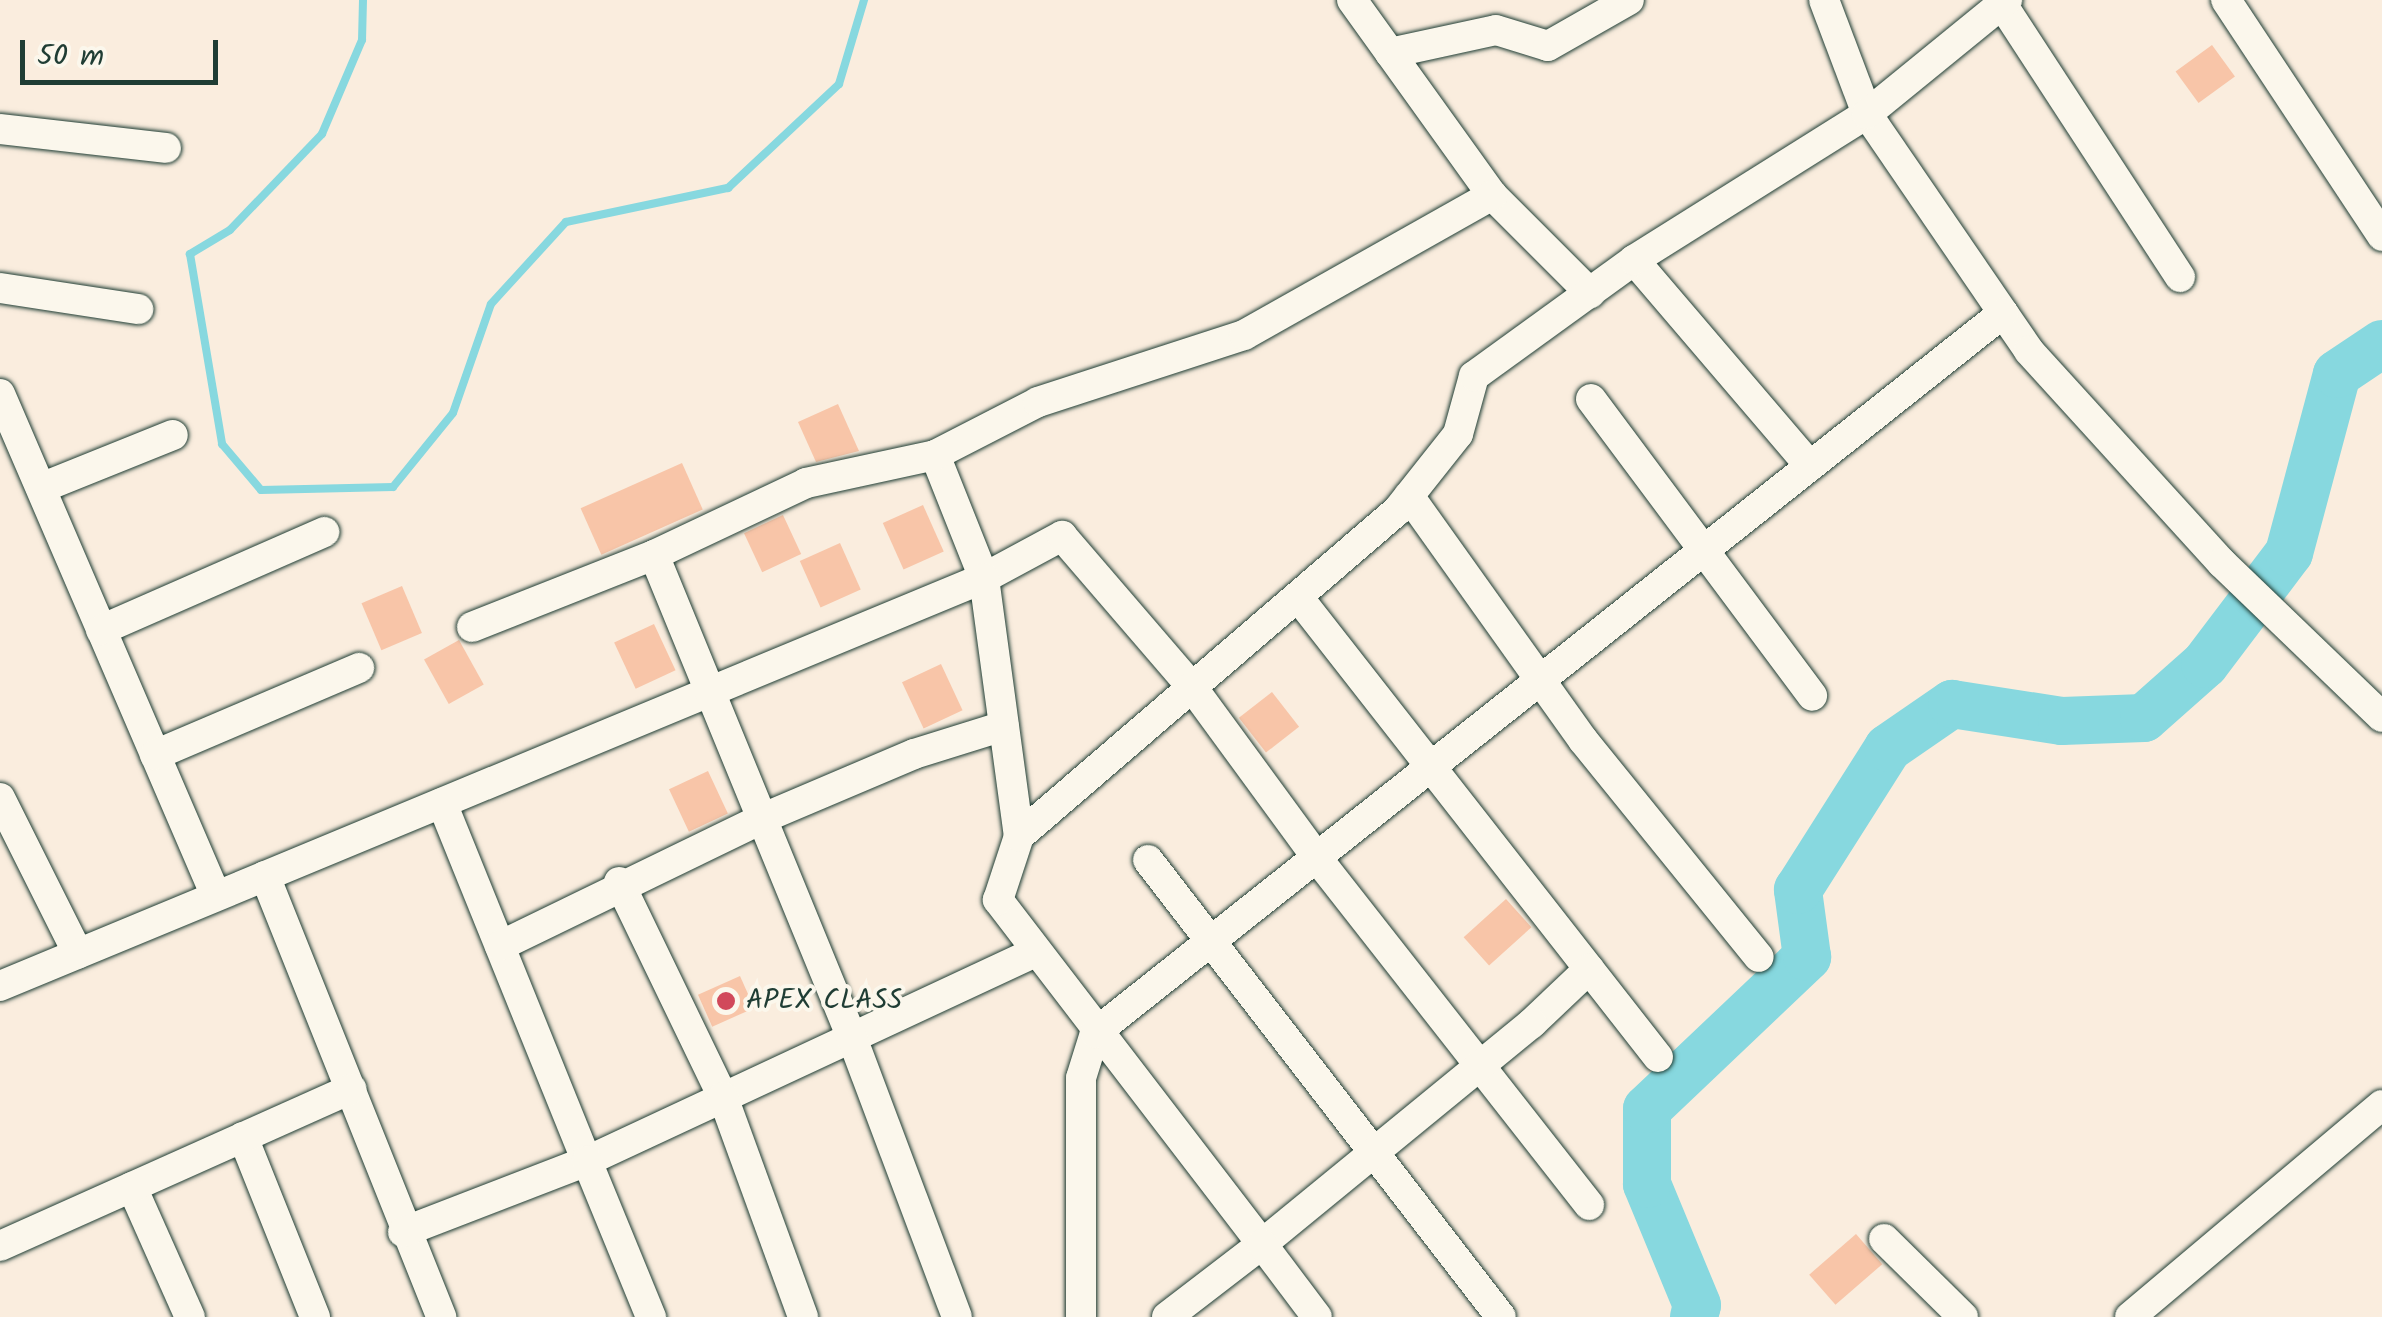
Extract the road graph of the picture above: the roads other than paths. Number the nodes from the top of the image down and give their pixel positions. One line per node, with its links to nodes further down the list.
1 (1352, 0): 6 (street)
2 (1629, 0): 6 (street)
3 (1824, 0): 7 (street)
4 (2226, 0): 11 (street)
5 (2004, 2): 7 (street); 13 (street)
6 (1390, 53): 10 (street)
7 (1866, 114): 12 (street); 17 (street)
8 (0, 128): 9 (street)
9 (166, 148)
10 (1492, 195): 15 (street); 21 (street)
11 (2382, 236)
12 (1634, 260): 15 (street); 22 (street)
13 (2180, 278)
14 (0, 288): 16 (street)
15 (1590, 293): 24 (street)
16 (138, 309)
17 (2003, 313): 22 (street); 37 (street)
18 (0, 394): 23 (street)
19 (1590, 399): 26 (street)
20 (173, 435): 23 (street)
21 (935, 455): 27 (street); 28 (street)
22 (1810, 466): 26 (street)
23 (41, 488): 31 (street)
24 (1409, 496): 29 (street); 33 (street)
25 (324, 532): 31 (street)
26 (1704, 550): 33 (street); 36 (street)
27 (654, 556): 30 (street); 35 (street)
28 (984, 578): 34 (street); 35 (street); 38 (street)
29 (1298, 596): 34 (street); 40 (street)
30 (472, 627)
31 (102, 630): 39 (street)
32 (359, 668): 39 (street)
33 (1540, 680): 40 (street); 54 (street)
34 (1192, 687): 44 (street); 45 (street)
35 (709, 692): 41 (street); 43 (street)
36 (1812, 696)
37 (2382, 716)
38 (1004, 726): 43 (street); 44 (street)
39 (155, 755): 49 (street)
40 (1432, 766): 45 (street); 55 (street)
41 (442, 802): 47 (street); 51 (street)
42 (2, 806): 53 (street)
43 (761, 818): 48 (street); 58 (street)
44 (1019, 836): 52 (street)
45 (1317, 858): 50 (street); 60 (street)
46 (1148, 860): 50 (street)
47 (265, 876): 49 (street); 61 (street)
48 (620, 882): 51 (street); 62 (street)
49 (216, 896): 53 (street)
50 (1209, 942): 57 (street); 65 (street)
51 (500, 946): 66 (street)
52 (1036, 952): 57 (street); 58 (street)
53 (78, 954): 56 (street)
54 (1759, 958)
55 (1589, 969): 59 (street); 60 (street)
56 (0, 986)
57 (1095, 1032): 72 (street); 79 (street)
58 (852, 1038): 62 (street); 78 (street)
59 (1658, 1058)
60 (1482, 1065): 65 (street); 68 (street)
61 (351, 1089): 64 (street); 69 (street)
62 (723, 1097): 66 (street); 77 (street)
63 (2382, 1106): 84 (street)
64 (243, 1137): 67 (street); 74 (street)
65 (1373, 1154): 72 (street); 82 (street)
66 (587, 1161): 69 (street); 76 (street)
67 (132, 1187): 71 (street); 73 (street)
68 (1590, 1205)
69 (402, 1232): 75 (street)
70 (1884, 1239): 83 (street)
71 (1, 1244)
72 (1262, 1244): 80 (street); 81 (street)
73 (190, 1317)
74 (315, 1317)
75 (440, 1317)
76 (650, 1317)
77 (803, 1317)
78 (957, 1317)
79 (1081, 1317)
80 (1167, 1317)
81 (1318, 1317)
82 (1501, 1317)
83 (1963, 1317)
84 (2130, 1317)

